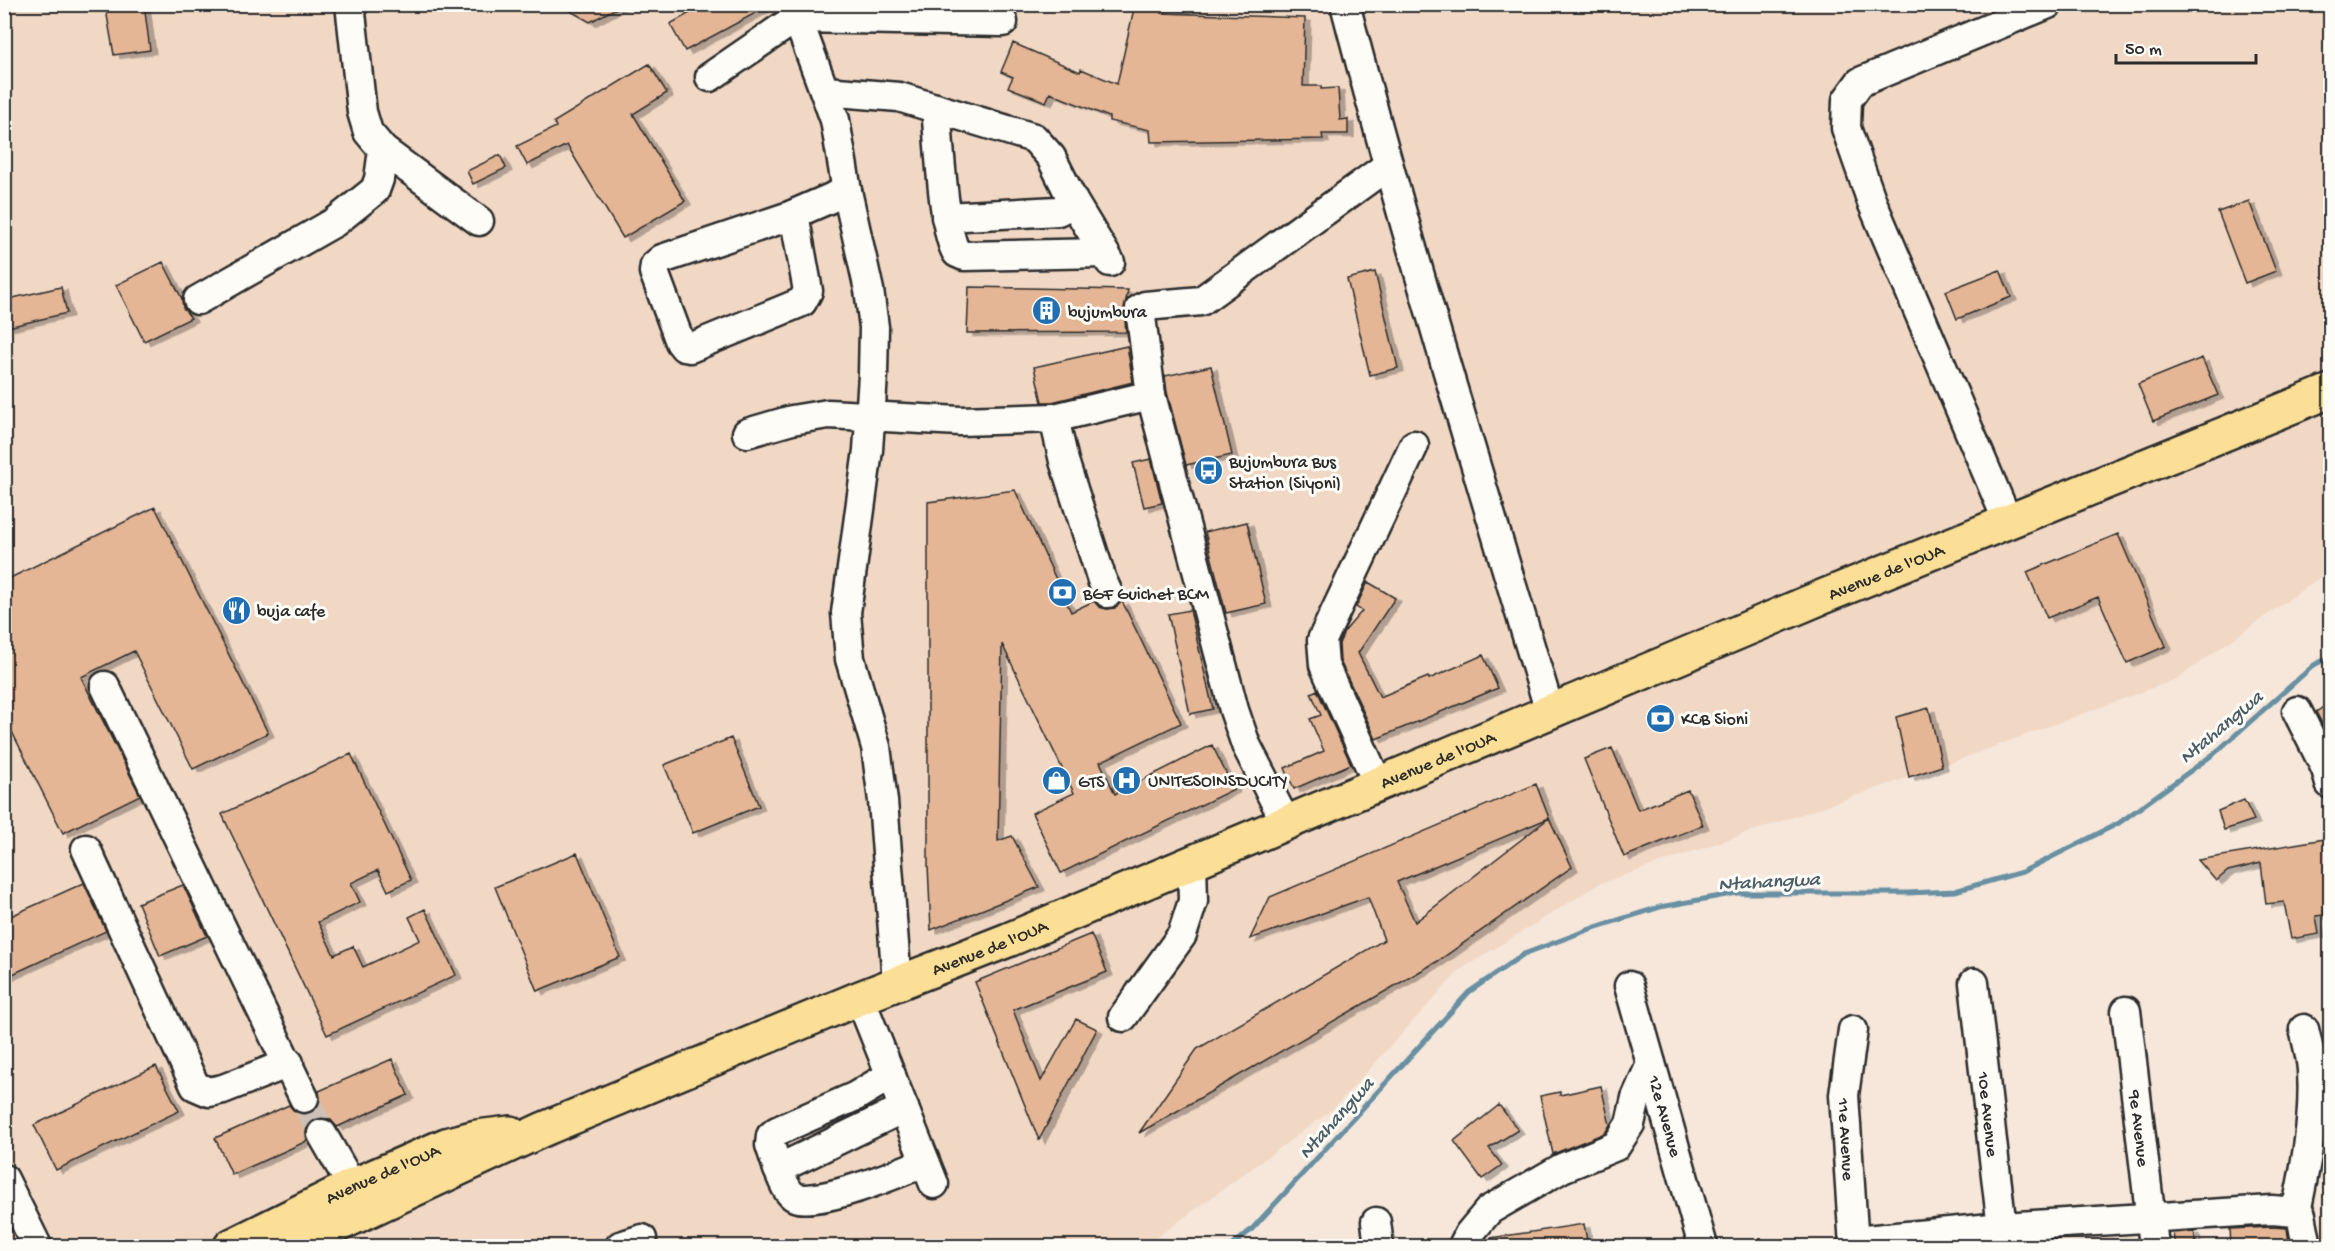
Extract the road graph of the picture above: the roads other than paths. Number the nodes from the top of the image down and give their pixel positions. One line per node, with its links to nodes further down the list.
1 (350, 4): 9 (street)
2 (1345, 4): 10 (street)
3 (2048, 4): 23 (street)
4 (794, 11): 5 (street); 6 (street); 7 (street)
5 (1003, 22)
6 (710, 77)
7 (825, 91): 8 (street); 11 (street)
8 (936, 108): 12 (street); 14 (street)
9 (382, 150): 15 (street); 16 (street)
10 (1387, 166): 18 (street); 27 (street)
11 (847, 191): 13 (street); 19 (street)
12 (1073, 201): 14 (street); 14 (street)
13 (794, 214): 13 (street)
14 (946, 217)
15 (479, 221)
16 (198, 300)
17 (2331, 391): 23 (main road, Avenue de l'OUA)
18 (1151, 395): 20 (street); 30 (street)
19 (869, 417): 20 (street); 21 (street); 34 (street)
20 (1054, 418): 24 (street)
21 (747, 433)
22 (1414, 445): 29 (street)
23 (2008, 522): 27 (main road, Avenue de l'OUA)
24 (1108, 592)
25 (105, 686): 41 (street)
26 (2297, 711): 28 (street)
27 (1550, 712): 29 (main road, Avenue de l'OUA)
28 (2331, 783)
29 (1378, 784): 30 (main road, Avenue de l'OUA)
30 (1286, 823): 32 (main road, Avenue de l'OUA)
31 (86, 849): 41 (street)
32 (1192, 862): 34 (main road, Avenue de l'OUA); 38 (street)
33 (1974, 982): 52 (street, 10e Avenue)
34 (897, 983): 36 (main road, Avenue de l'OUA)
35 (1629, 986): 42 (street, 12e Avenue)
36 (860, 998): 43 (street); 49 (main road, Avenue de l'OUA)
37 (2126, 1011): 50 (street, 9e Avenue)
38 (1123, 1017)
39 (2304, 1029): 51 (street)
40 (1852, 1030): 53 (street, 11e Avenue)
41 (288, 1063): 44 (street)
42 (1651, 1064): 57 (street); 58 (street, 12e Avenue)
43 (891, 1075): 45 (street); 47 (street)
44 (304, 1098)
45 (904, 1108): 47 (street); 47 (street)
46 (322, 1134): 49 (street)
47 (778, 1169)
48 (4, 1179): 54 (street)
49 (360, 1198): 55 (main road, Avenue de l'OUA); 56 (main road, Avenue de l'OUA)
50 (2150, 1216): 51 (street); 52 (street); 59 (street, 9e Avenue)
51 (2302, 1228)
52 (2003, 1237): 53 (street)
53 (1854, 1244)
54 (37, 1246)
55 (231, 1246)
56 (292, 1246)
57 (1462, 1246)
58 (1703, 1246)
59 (2154, 1246)

